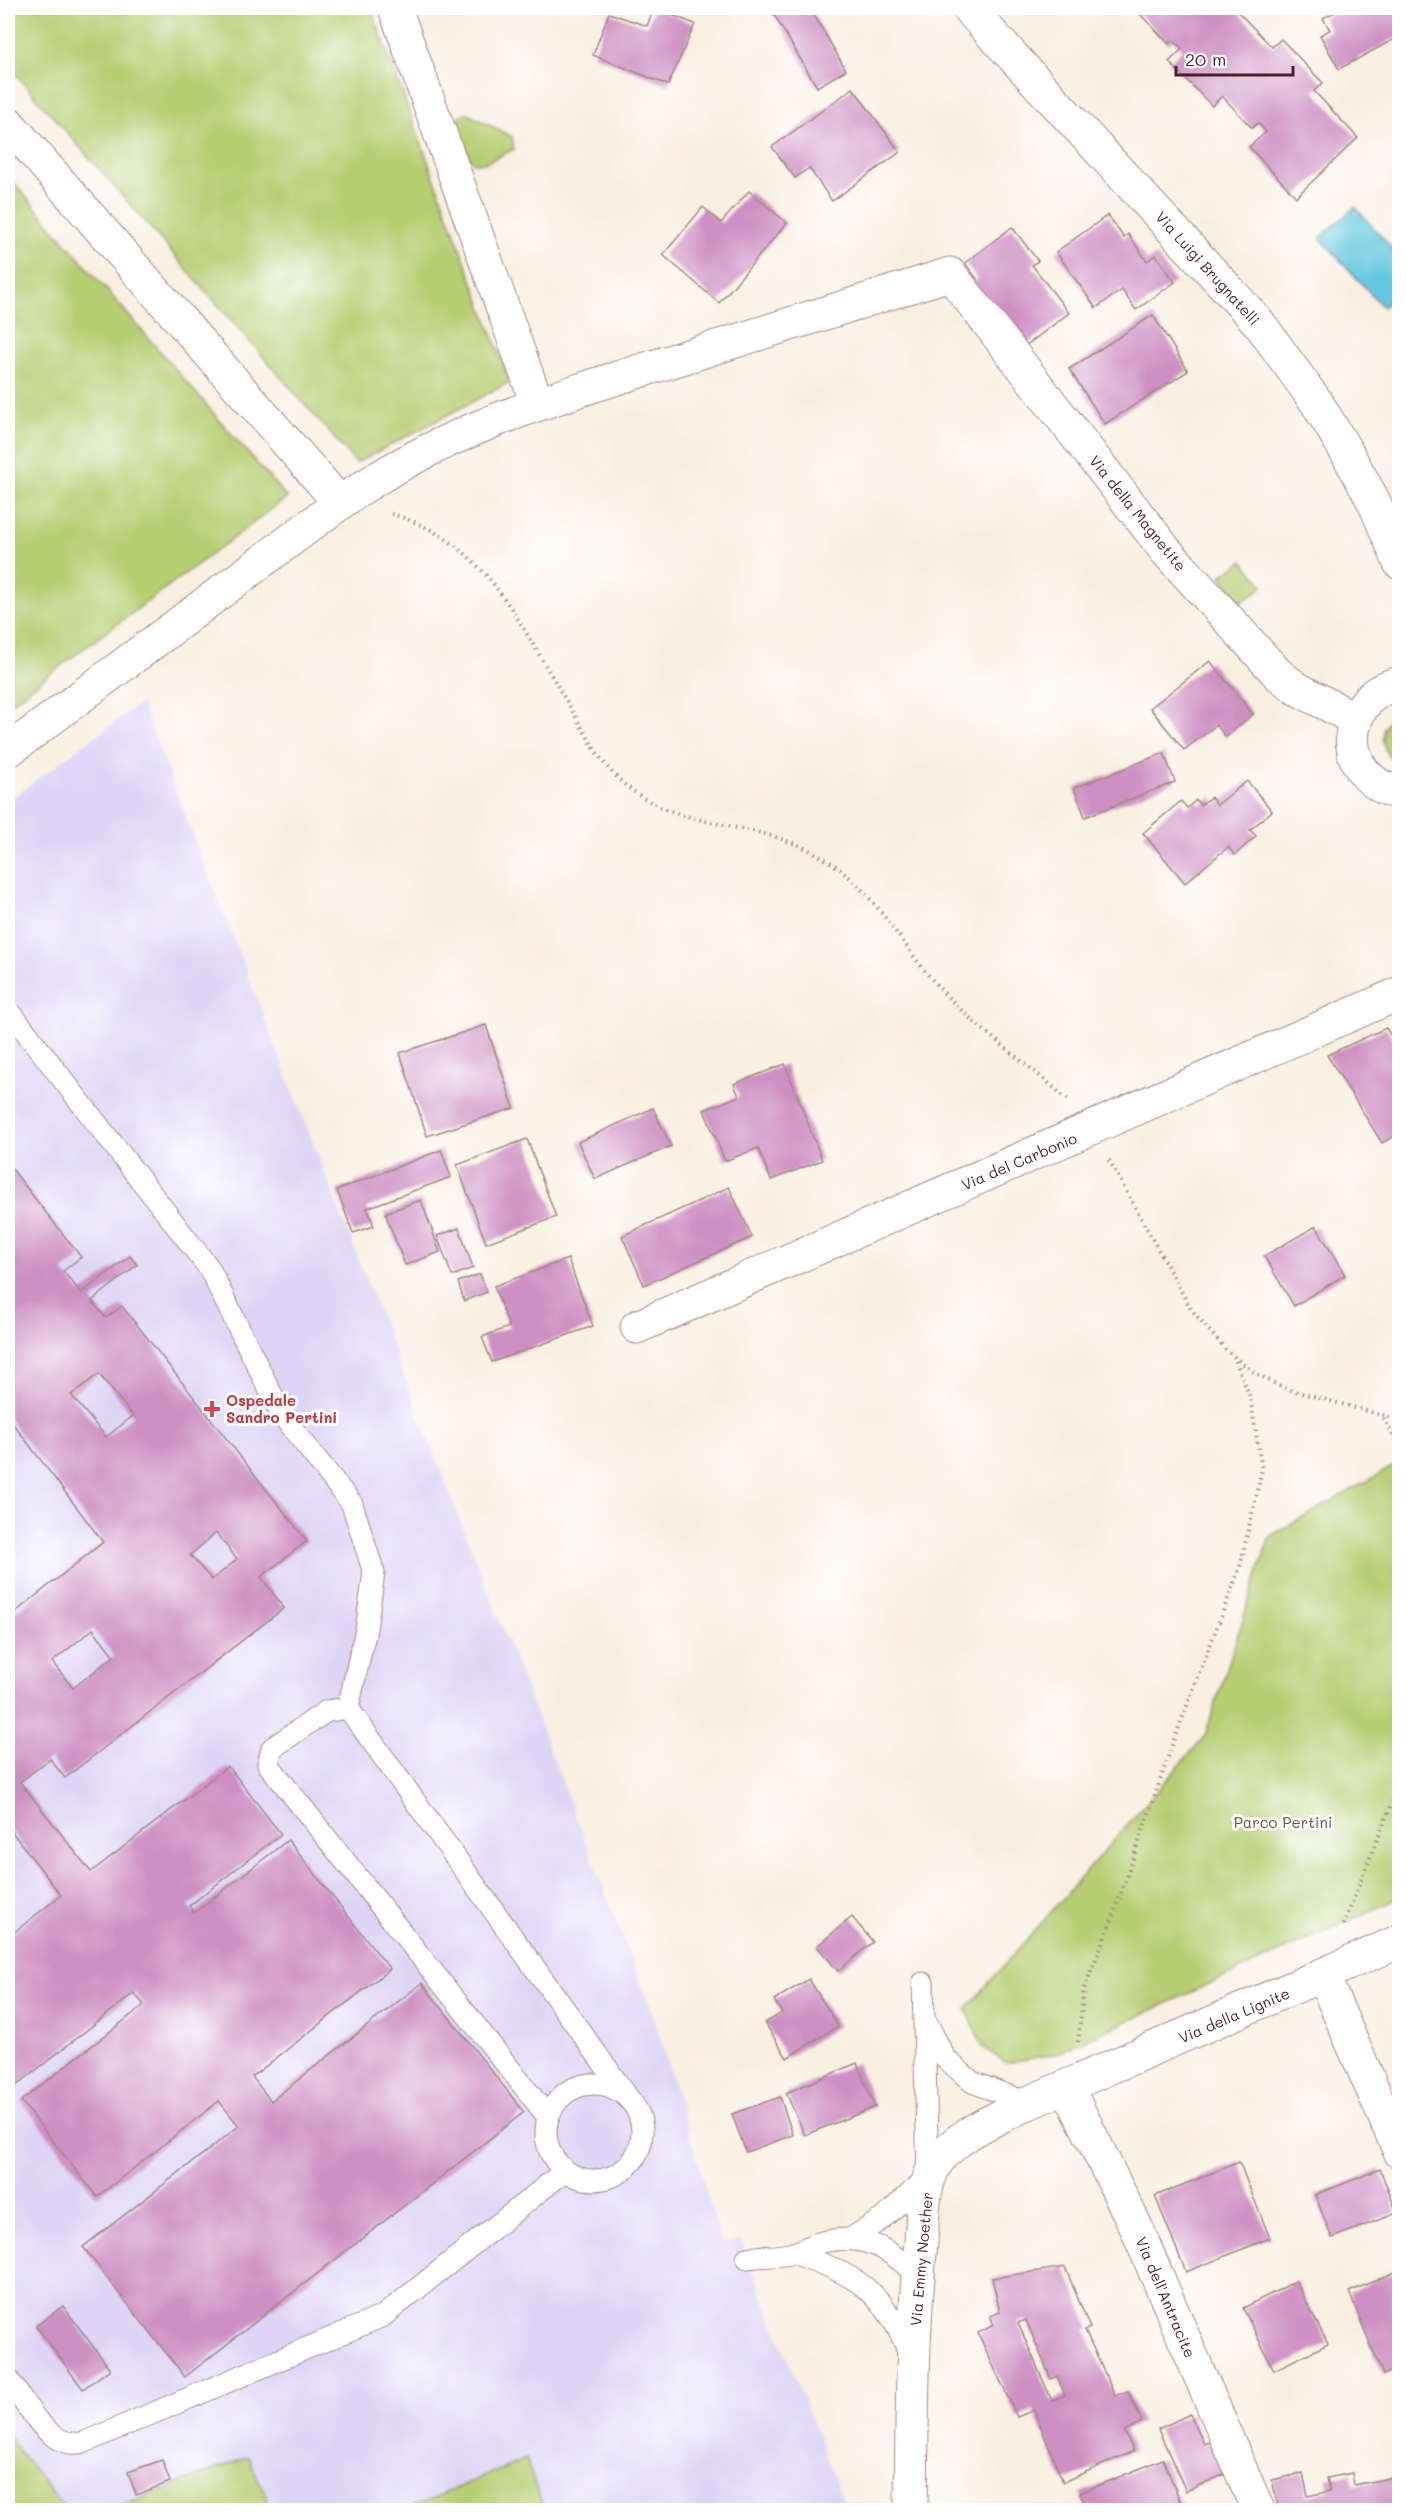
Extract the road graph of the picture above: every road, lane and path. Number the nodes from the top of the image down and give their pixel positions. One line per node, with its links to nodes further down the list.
1 (395, 8): 4 (street)
2 (968, 8): 6 (street, Via Luigi Brugnatelli)
3 (8, 123): 5 (street)
4 (537, 403): 5 (street); 8 (street, Via della Magnetite)
5 (340, 503): 9 (street); 13 (path)
6 (1400, 563)
7 (1400, 683): 8 (street)
8 (1355, 719): 10 (street)
9 (8, 751)
10 (1400, 793)
11 (1400, 993): 13 (street, Via del Carbonio)
12 (8, 1009): 19 (lane)
13 (1093, 1129): 14 (street, Via del Carbonio); 15 (path)
14 (637, 1327)
15 (1234, 1356): 16 (path); 25 (path)
16 (1383, 1418): 17 (path); 18 (path)
17 (1400, 1420)
18 (1400, 1450)
19 (348, 1708): 27 (lane); 29 (lane)
20 (1400, 1783): 22 (path)
21 (1400, 1941): 22 (street, Via della Lignite)
22 (1323, 1976): 26 (street, Via della Lignite); 30 (street)
23 (923, 1983): 24 (lane)
24 (924, 2017): 28 (lane); 32 (lane)
25 (1077, 2049)
26 (1068, 2087): 28 (street, Via Emmy Noether); 40 (street, Via dell'Antracite)
27 (630, 2099): 29 (lane); 31 (lane)
28 (1028, 2103): 32 (street, Via Emmy Noether)
29 (548, 2117): 31 (lane)
30 (1400, 2152)
31 (565, 2171): 38 (lane)
32 (928, 2177): 33 (lane); 36 (street, Via Emmy Noether)
33 (850, 2239): 34 (lane); 36 (lane)
34 (793, 2253): 35 (lane); 37 (lane)
35 (747, 2258)
36 (918, 2277): 37 (street, Via Emmy Noether)
37 (913, 2362): 39 (street, Via Emmy Noether)
38 (8, 2379)
39 (911, 2511)
40 (1258, 2511)

